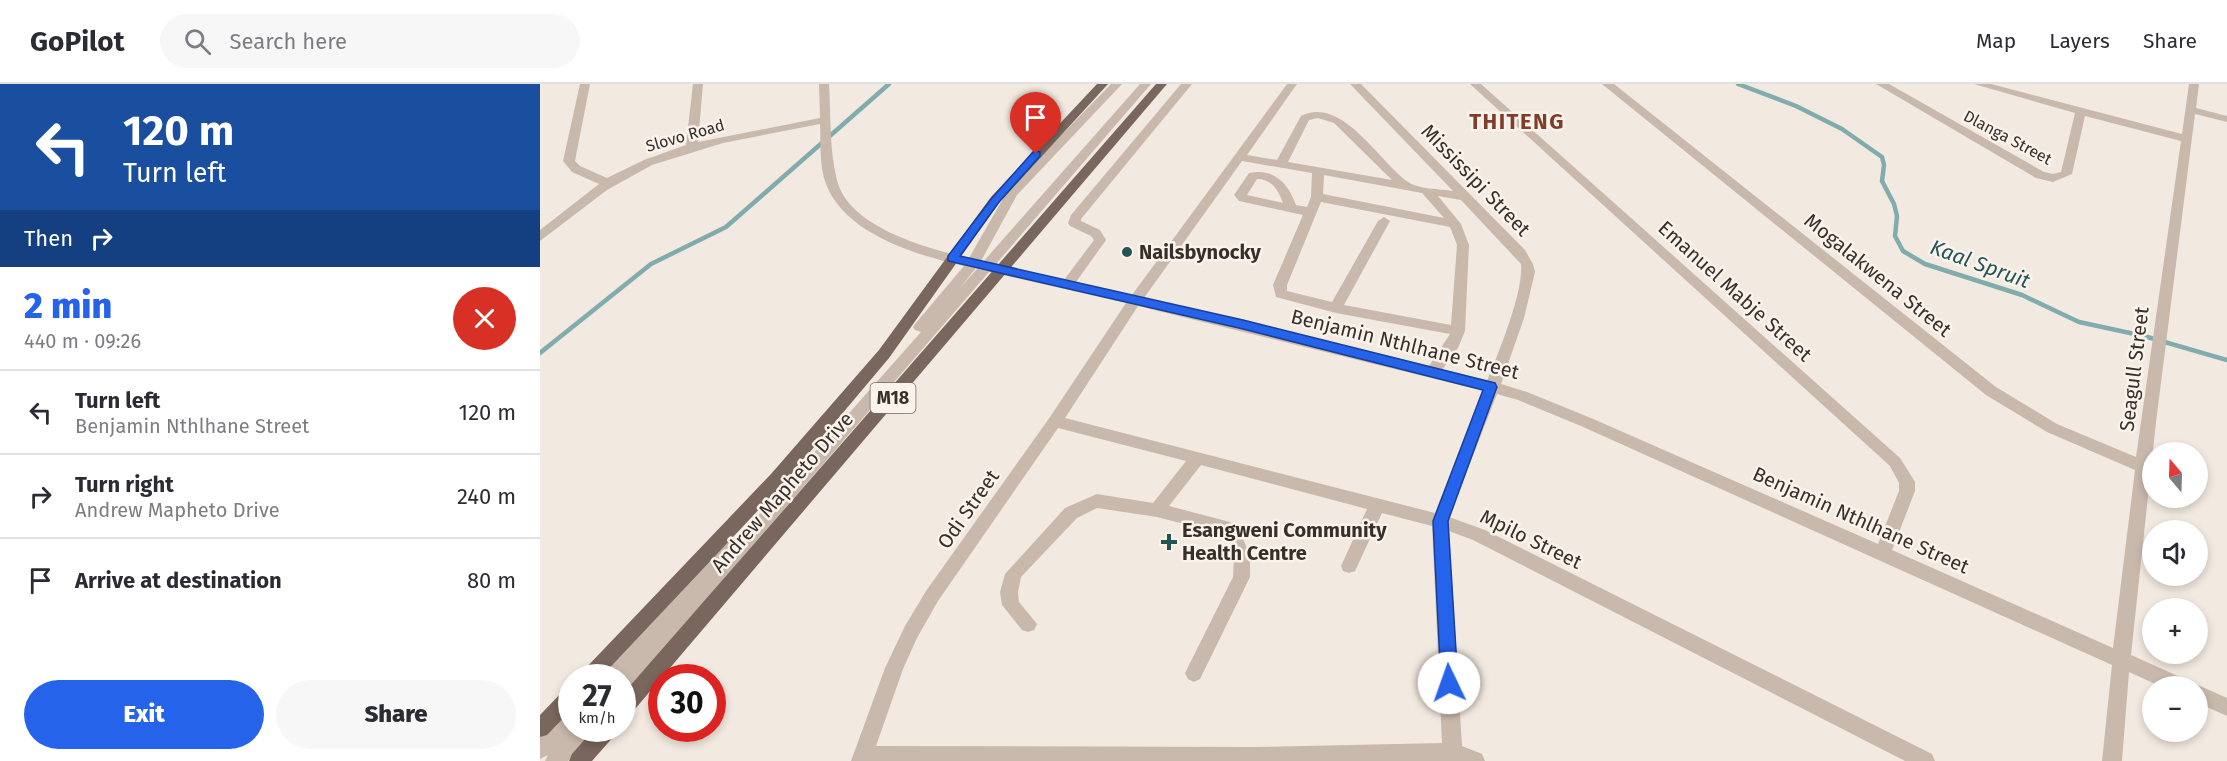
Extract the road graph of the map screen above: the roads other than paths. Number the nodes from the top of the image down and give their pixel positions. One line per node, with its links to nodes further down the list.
1 (585, 84): 25 (street)
2 (698, 84): 21 (street)
3 (824, 84): 19 (street, Benjamin Nthlhane Street)
4 (1103, 84): 35 (main road, Andrew Mapheto Drive / M18)
5 (1117, 84): 36 (street)
6 (1146, 84): 36 (street)
7 (1162, 84): 37 (main road, Andrew Mapheto Drive / M18)
8 (1187, 84): 38 (street)
9 (1292, 84): 22 (street, Odi Street)
10 (1355, 84): 29 (street, Mississipi Street)
11 (1475, 84): 52 (street, Emanuel Mabje Street)
12 (1607, 84): 47 (street, Mogalakwena Street)
13 (1881, 84): 17 (street, Dlanga Street)
14 (1979, 84): 17 (street)
15 (2190, 85): 16 (street, Seagull Street)
16 (2191, 110): 18 (street); 20 (street, Seagull Street)
17 (2081, 111): 20 (street)
18 (2227, 119)
19 (825, 123): 21 (street, Slovo Road); 35 (street, Benjamin Nthlhane Street)
20 (2186, 139): 45 (street, Seagull Street)
21 (692, 147): 25 (street, Slovo Road)
22 (1240, 157): 23 (street); 39 (street, Odi Street)
23 (1281, 164): 24 (street); 26 (street)
24 (1318, 170): 26 (street); 28 (street)
25 (608, 183): 34 (street, Slovo Road)
26 (1405, 186): 27 (street)
27 (1426, 190): 29 (street); 33 (street)
28 (1317, 197): 31 (street); 33 (street)
29 (1465, 197): 43 (street, Mississipi Street)
30 (1291, 208): 31 (street)
31 (1310, 212): 40 (street)
32 (1384, 221): 40 (street)
33 (1455, 224): 41 (street)
34 (540, 237)
35 (952, 259): 36 (street, Benjamin Nthlhane Street); 56 (main road, Andrew Mapheto Drive / M18)
36 (980, 265): 37 (street, Benjamin Nthlhane Street); 57 (street); 58 (street)
37 (1003, 270): 38 (street, Benjamin Nthlhane Street); 61 (main road, Andrew Mapheto Drive / M18)
38 (1068, 284): 39 (street, Benjamin Nthlhane Street)
39 (1135, 300): 42 (street, Benjamin Nthlhane Street); 44 (street, Odi Street)
40 (1336, 308): 41 (street)
41 (1458, 331): 42 (street)
42 (1433, 372): 43 (street, Benjamin Nthlhane Street)
43 (1490, 387): 51 (street); 52 (street, Benjamin Nthlhane Street)
44 (1055, 421): 46 (street, Mpilo Street); 71 (street, Odi Street)
45 (2146, 442)
46 (1197, 459): 49 (street, Mpilo Street); 50 (street)
47 (2142, 467)
48 (2142, 475): 55 (street, Seagull Street)
49 (1377, 506): 51 (street, Mpilo Street); 53 (street)
50 (1157, 510): 54 (street); 59 (street)
51 (1440, 521): 70 (street); 77 (street, Mpilo Street)
52 (1883, 553): 55 (street, Benjamin Nthlhane Street)
53 (1349, 566)
54 (1028, 624)
55 (2120, 660): 60 (street, Benjamin Nthlhane Street); 78 (street, Seagull Street)
56 (601, 664)
57 (619, 664)
58 (636, 667)
59 (1194, 674)
60 (2157, 676)
61 (636, 695)
62 (2208, 698): 63 (street)
63 (2227, 707)
64 (558, 709): 65 (main road)
65 (540, 728)
66 (558, 730): 69 (street)
67 (572, 742): 74 (street)
68 (595, 742): 75 (main road)
69 (540, 749)
70 (1453, 757): 73 (street); 76 (street)
71 (862, 759): 72 (street)
72 (1059, 759): 73 (street)
73 (1255, 759)
74 (555, 761)
75 (579, 761)
76 (1475, 761)
77 (1925, 761)
78 (2112, 761)

